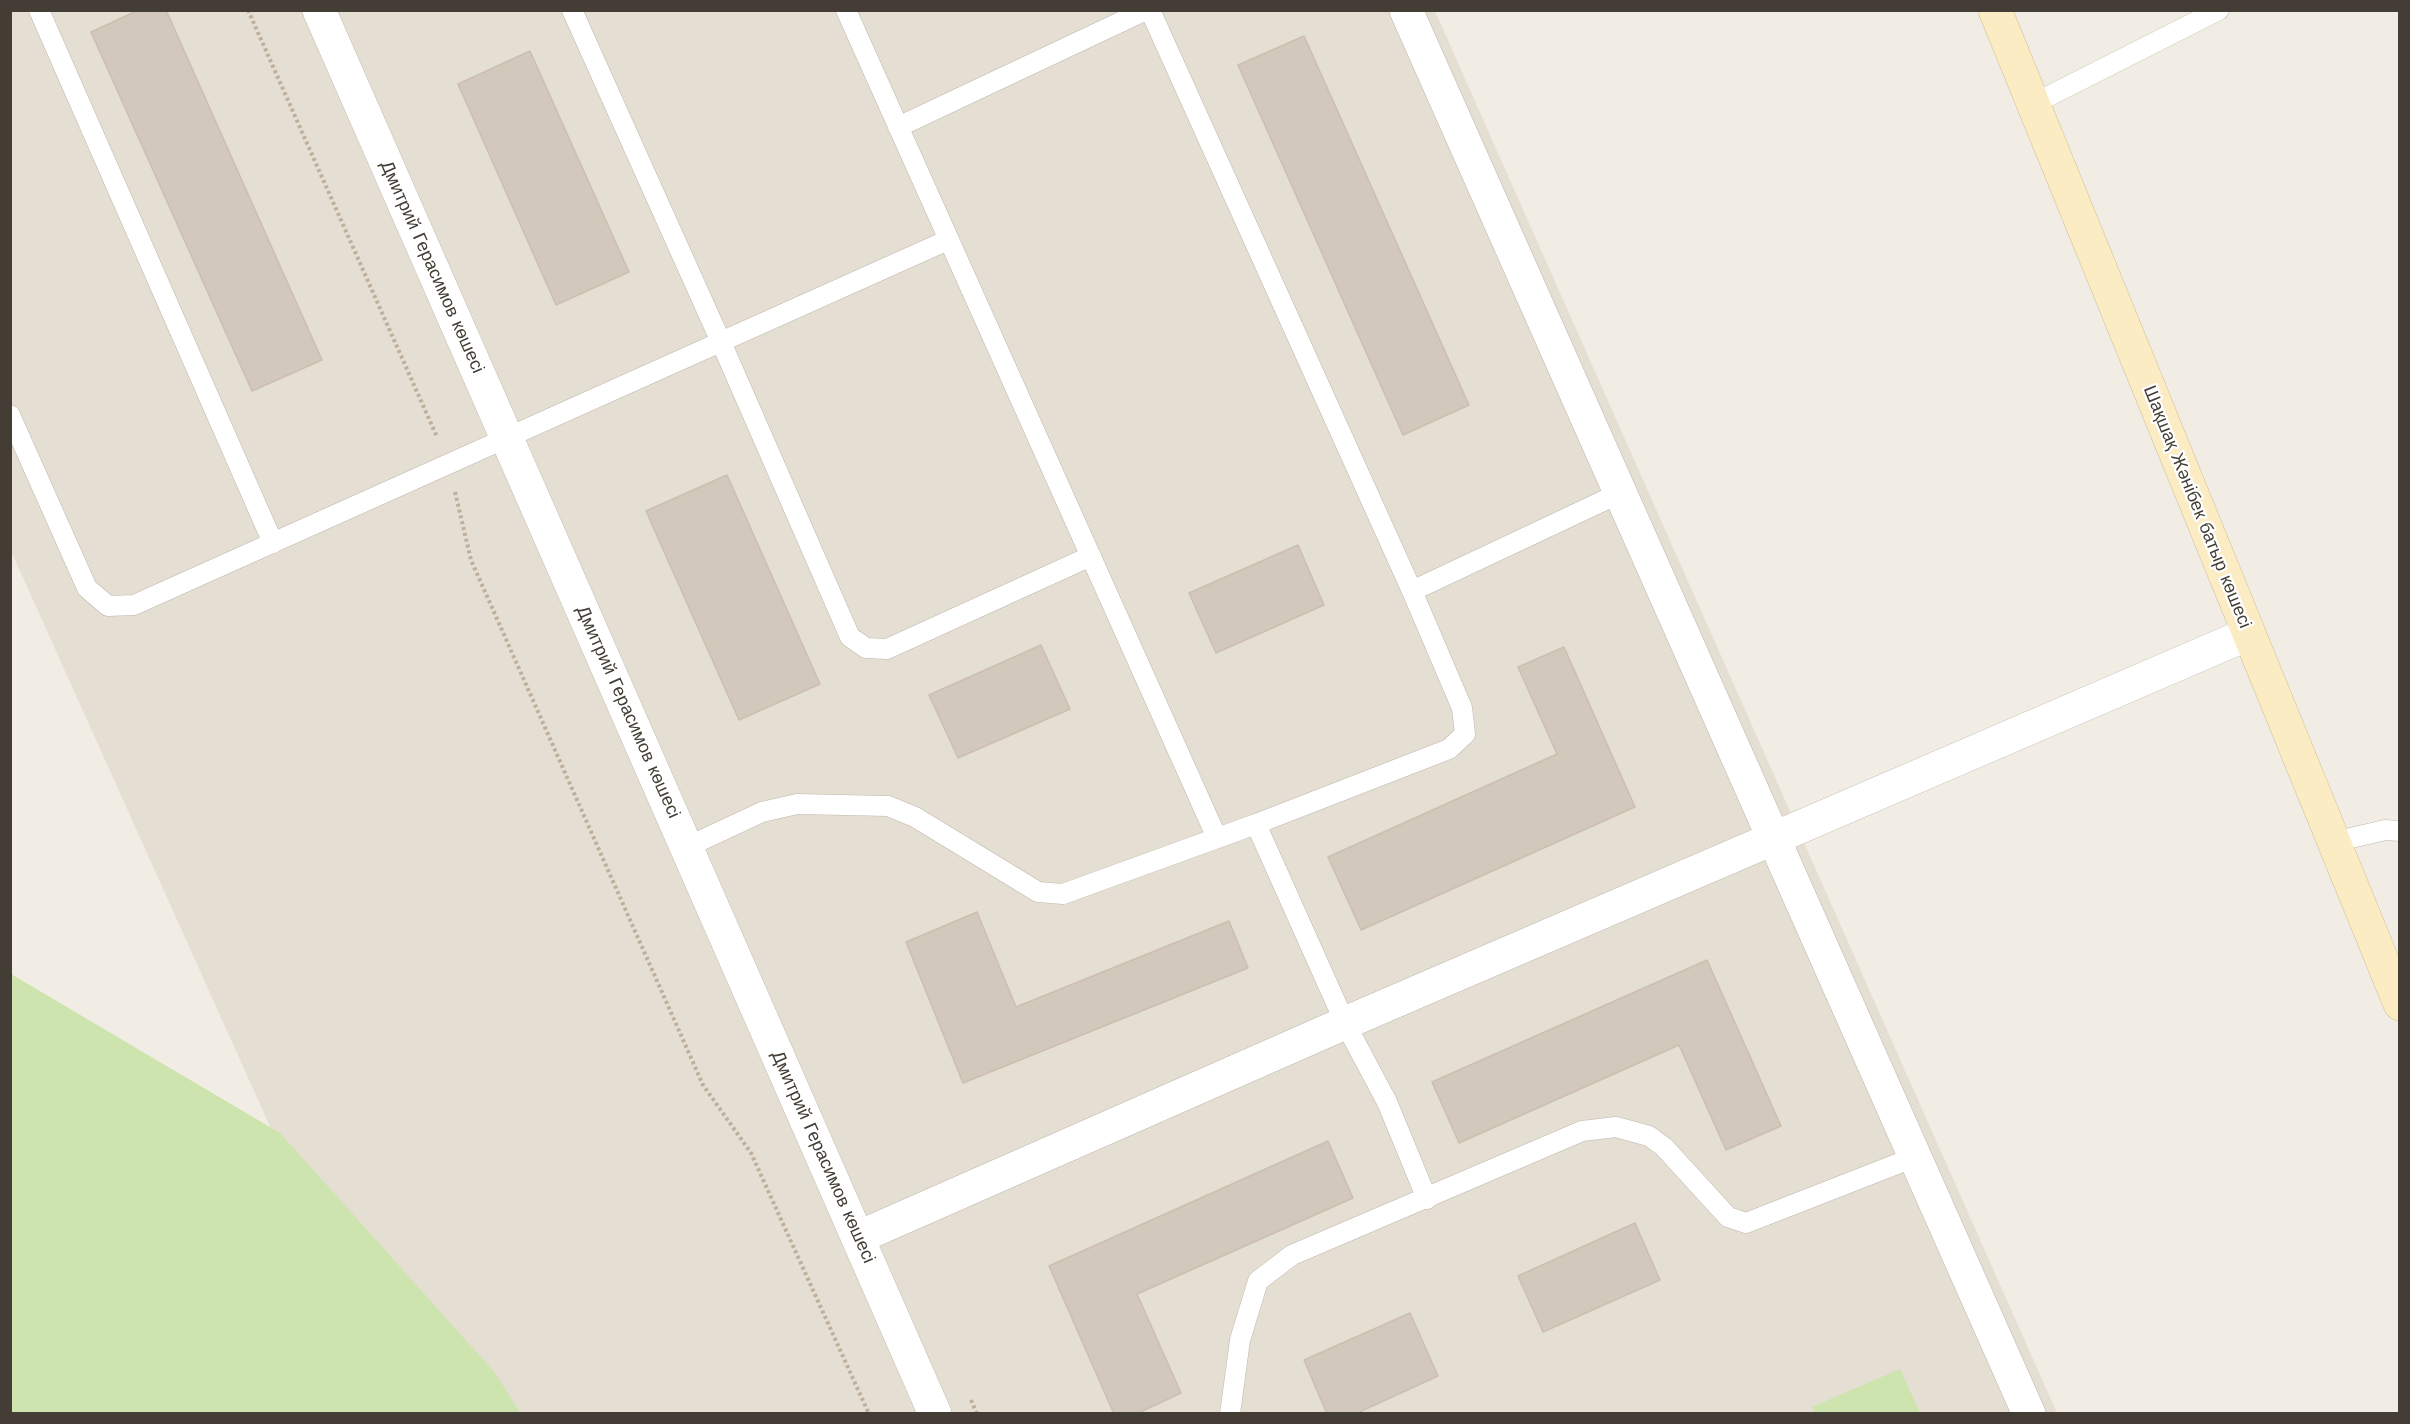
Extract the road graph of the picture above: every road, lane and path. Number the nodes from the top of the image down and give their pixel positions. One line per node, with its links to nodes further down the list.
1 (39, 10): 18 (lane)
2 (248, 10): 16 (path)
3 (319, 10): 15 (street, Дмитрий Герасимов көшесі)
4 (572, 10): 13 (lane)
5 (846, 10): 11 (lane)
6 (1148, 10): 11 (lane); 20 (lane)
7 (1406, 10): 17 (street)
8 (1995, 10): 10 (main road, Шақшақ Жәнібек батыр көшесі)
9 (2219, 10): 10 (lane)
10 (2033, 104): 21 (main road, Шақшақ Жәнібек батыр көшесі)
11 (898, 127): 12 (lane)
12 (948, 240): 13 (lane); 19 (lane)
13 (721, 342): 15 (lane); 19 (lane)
14 (10, 415): 18 (lane)
15 (508, 439): 16 (lane); 27 (street, Дмитрий Герасимов көшесі)
16 (449, 465): 18 (lane); 33 (path)
17 (1620, 493): 20 (lane); 25 (street)
18 (273, 543)
19 (1090, 556): 24 (lane)
20 (1412, 591): 22 (lane)
21 (2248, 634): 25 (street); 26 (main road, Шақшақ Жәнібек батыр көшесі)
22 (1256, 824): 24 (lane); 29 (lane)
23 (2400, 831): 26 (lane)
24 (1216, 838): 27 (lane)
25 (1774, 840): 29 (street); 30 (street)
26 (2334, 842): 28 (main road, Шақшақ Жәнібек батыр көшесі)
27 (687, 847): 32 (street, Дмитрий Герасимов көшесі)
28 (2400, 1004)
29 (1346, 1023): 31 (lane); 32 (street)
30 (1915, 1157): 31 (lane); 36 (street)
31 (1427, 1199): 35 (lane)
32 (859, 1237): 34 (street, Дмитрий Герасимов көшесі)
33 (869, 1413)
34 (935, 1413)
35 (1230, 1413)
36 (2029, 1413)

